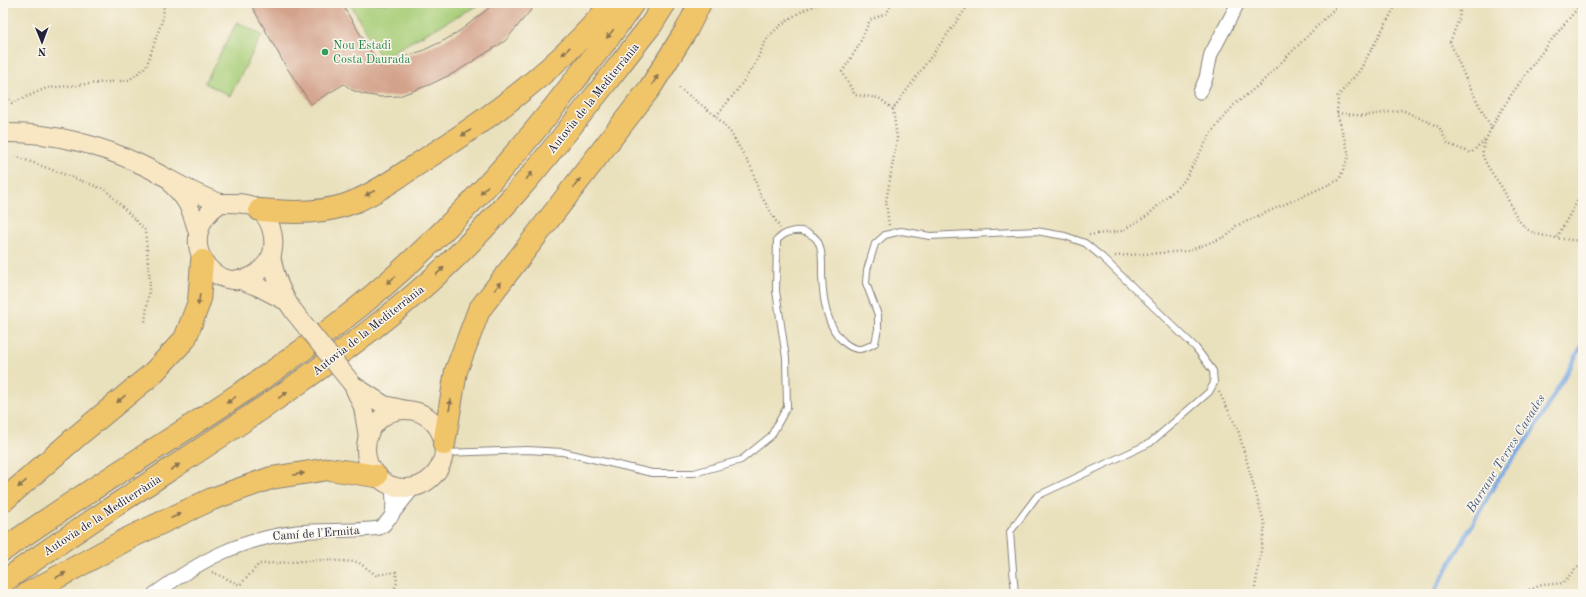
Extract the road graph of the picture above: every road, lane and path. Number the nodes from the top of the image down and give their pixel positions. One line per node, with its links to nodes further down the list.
1 (164, 3): 15 (path)
2 (612, 3): 27 (highway, one-way to 27)
3 (633, 3): 49 (highway, Autovia de la Mediterrània, one-way to 49)
4 (665, 3): 52 (highway, Autovia de la Mediterrània, one-way to 4)
5 (700, 3): 44 (highway, one-way to 5)
6 (821, 3): 19 (path)
7 (892, 3): 17 (path)
8 (968, 3): 17 (path)
9 (1238, 3): 16 (street)
10 (1340, 3): 32 (path)
11 (1397, 3): 18 (path)
12 (1461, 3): 20 (path)
13 (1583, 3): 20 (path)
14 (679, 88): 19 (path)
15 (3, 89)
16 (1200, 92)
17 (893, 109): 30 (path)
18 (1337, 113): 22 (path); 35 (path)
19 (716, 116): 29 (path)
20 (1492, 129): 22 (path)
21 (3, 133): 24 (main road)
22 (1485, 140): 31 (path)
23 (15, 156): 39 (path)
24 (162, 176): 26 (main road); 28 (main road)
25 (1583, 191): 31 (path)
26 (221, 203): 27 (main road); 28 (main road)
27 (260, 210): 34 (main road)
28 (198, 233): 36 (main road)
29 (783, 233): 30 (lane); 44 (lane)
30 (890, 234): 32 (lane)
31 (1557, 237): 33 (path)
32 (1078, 240): 35 (lane)
33 (1583, 240)
34 (271, 256): 37 (main road); 38 (main road)
35 (1102, 257): 40 (lane)
36 (202, 261): 37 (main road); 47 (highway, one-way to 47)
37 (238, 280): 38 (main road)
38 (290, 307): 41 (main road, bridge)
39 (145, 322)
40 (1214, 383): 58 (lane); 59 (path)
41 (353, 385): 42 (main road); 43 (main road)
42 (406, 410): 43 (main road); 44 (main road)
43 (368, 437): 45 (main road)
44 (444, 448): 46 (main road)
45 (384, 481): 46 (main road); 48 (street); 54 (highway, one-way to 45)
46 (414, 487): 48 (street, Camí de l'Ermita)
47 (3, 501)
48 (392, 516): 55 (street, Camí de l'Ermita)
49 (3, 550)
50 (1583, 565): 60 (path)
51 (206, 574): 57 (path)
52 (3, 582)
53 (190, 583): 56 (path)
54 (27, 594)
55 (154, 594)
56 (183, 594)
57 (392, 594)
58 (1015, 594)
59 (1254, 594)
60 (1518, 594)

